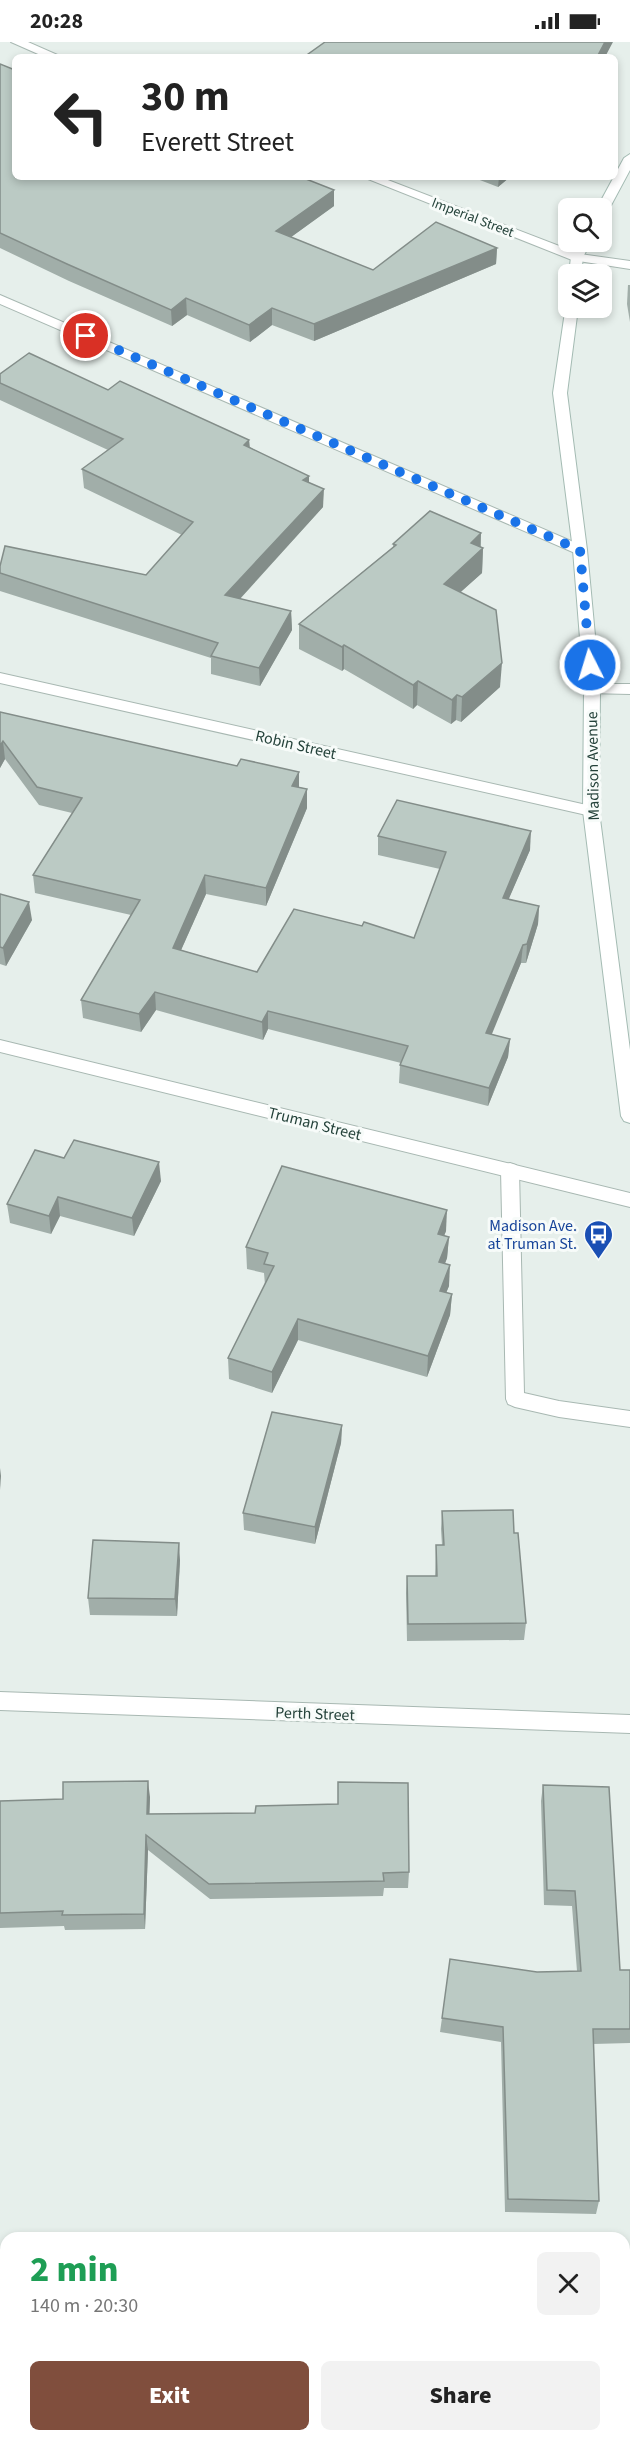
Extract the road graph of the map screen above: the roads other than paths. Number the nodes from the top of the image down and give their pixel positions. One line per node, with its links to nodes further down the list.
1 (17, 42): 2 (street)
2 (48, 54)
3 (630, 158): 5 (street)
4 (377, 180): 7 (street, Imperial Street)
5 (609, 198)
6 (580, 252): 7 (street)
7 (577, 257): 8 (street); 9 (street, Imperial Street)
8 (576, 264)
9 (630, 265)
10 (0, 299): 12 (street)
11 (570, 318): 12 (street, Madison Avenue)
12 (580, 550): 14 (street, Madison Avenue)
13 (0, 678): 16 (street, Robin Street)
14 (591, 688): 15 (street); 16 (street, Madison Avenue)
15 (630, 689)
16 (591, 811): 18 (street, Madison Avenue)
17 (0, 1046): 19 (street, Truman Street)
18 (630, 1116)
19 (510, 1170): 20 (street, Truman Street); 21 (street)
20 (630, 1200)
21 (630, 1419)
22 (0, 1701): 23 (street, Perth Street)
23 (630, 1724)

